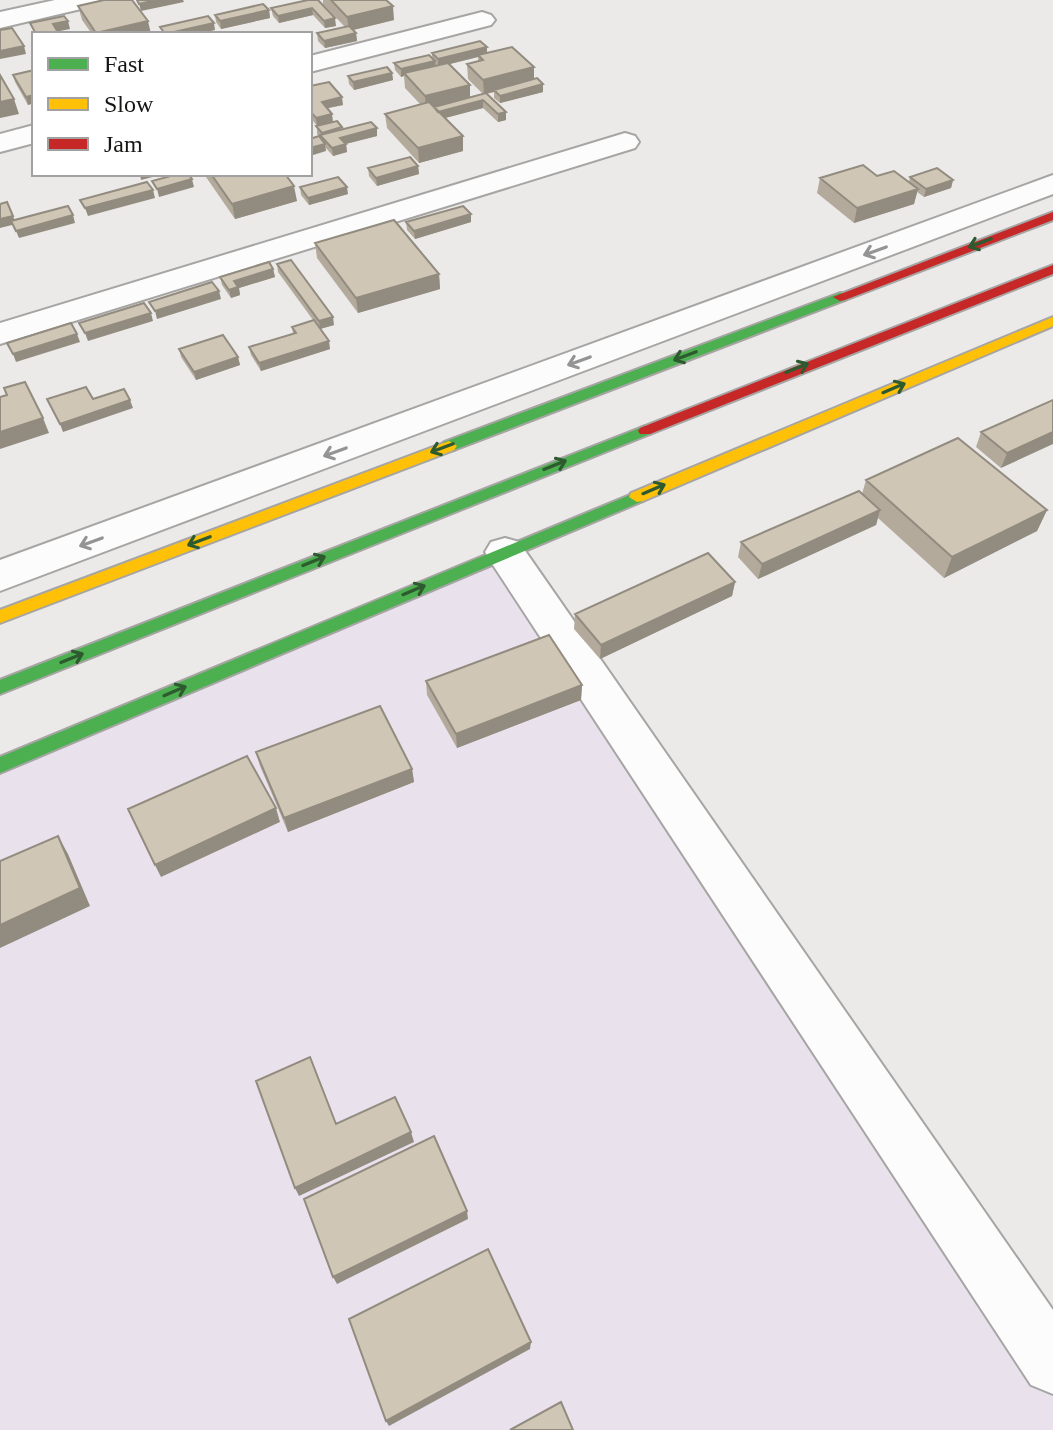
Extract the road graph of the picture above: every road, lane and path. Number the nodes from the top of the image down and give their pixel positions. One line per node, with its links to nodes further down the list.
1 (89, 0): 2 (street)
2 (0, 20)
3 (482, 20): 4 (street)
4 (312, 63)
5 (32, 135): 7 (street)
6 (625, 142): 12 (street)
7 (0, 143)
8 (1053, 184): 14 (street, one-way to 14)
9 (1053, 216): 15 (main road, one-way to 15)
10 (1053, 269): 16 (main road, one-way to 10)
11 (1053, 321): 13 (main road, one-way to 11)
12 (0, 334)
13 (505, 552): 17 (main road, one-way to 13); 18 (street)
14 (0, 576)
15 (0, 617)
16 (0, 687)
17 (0, 765)
18 (1053, 1363)

